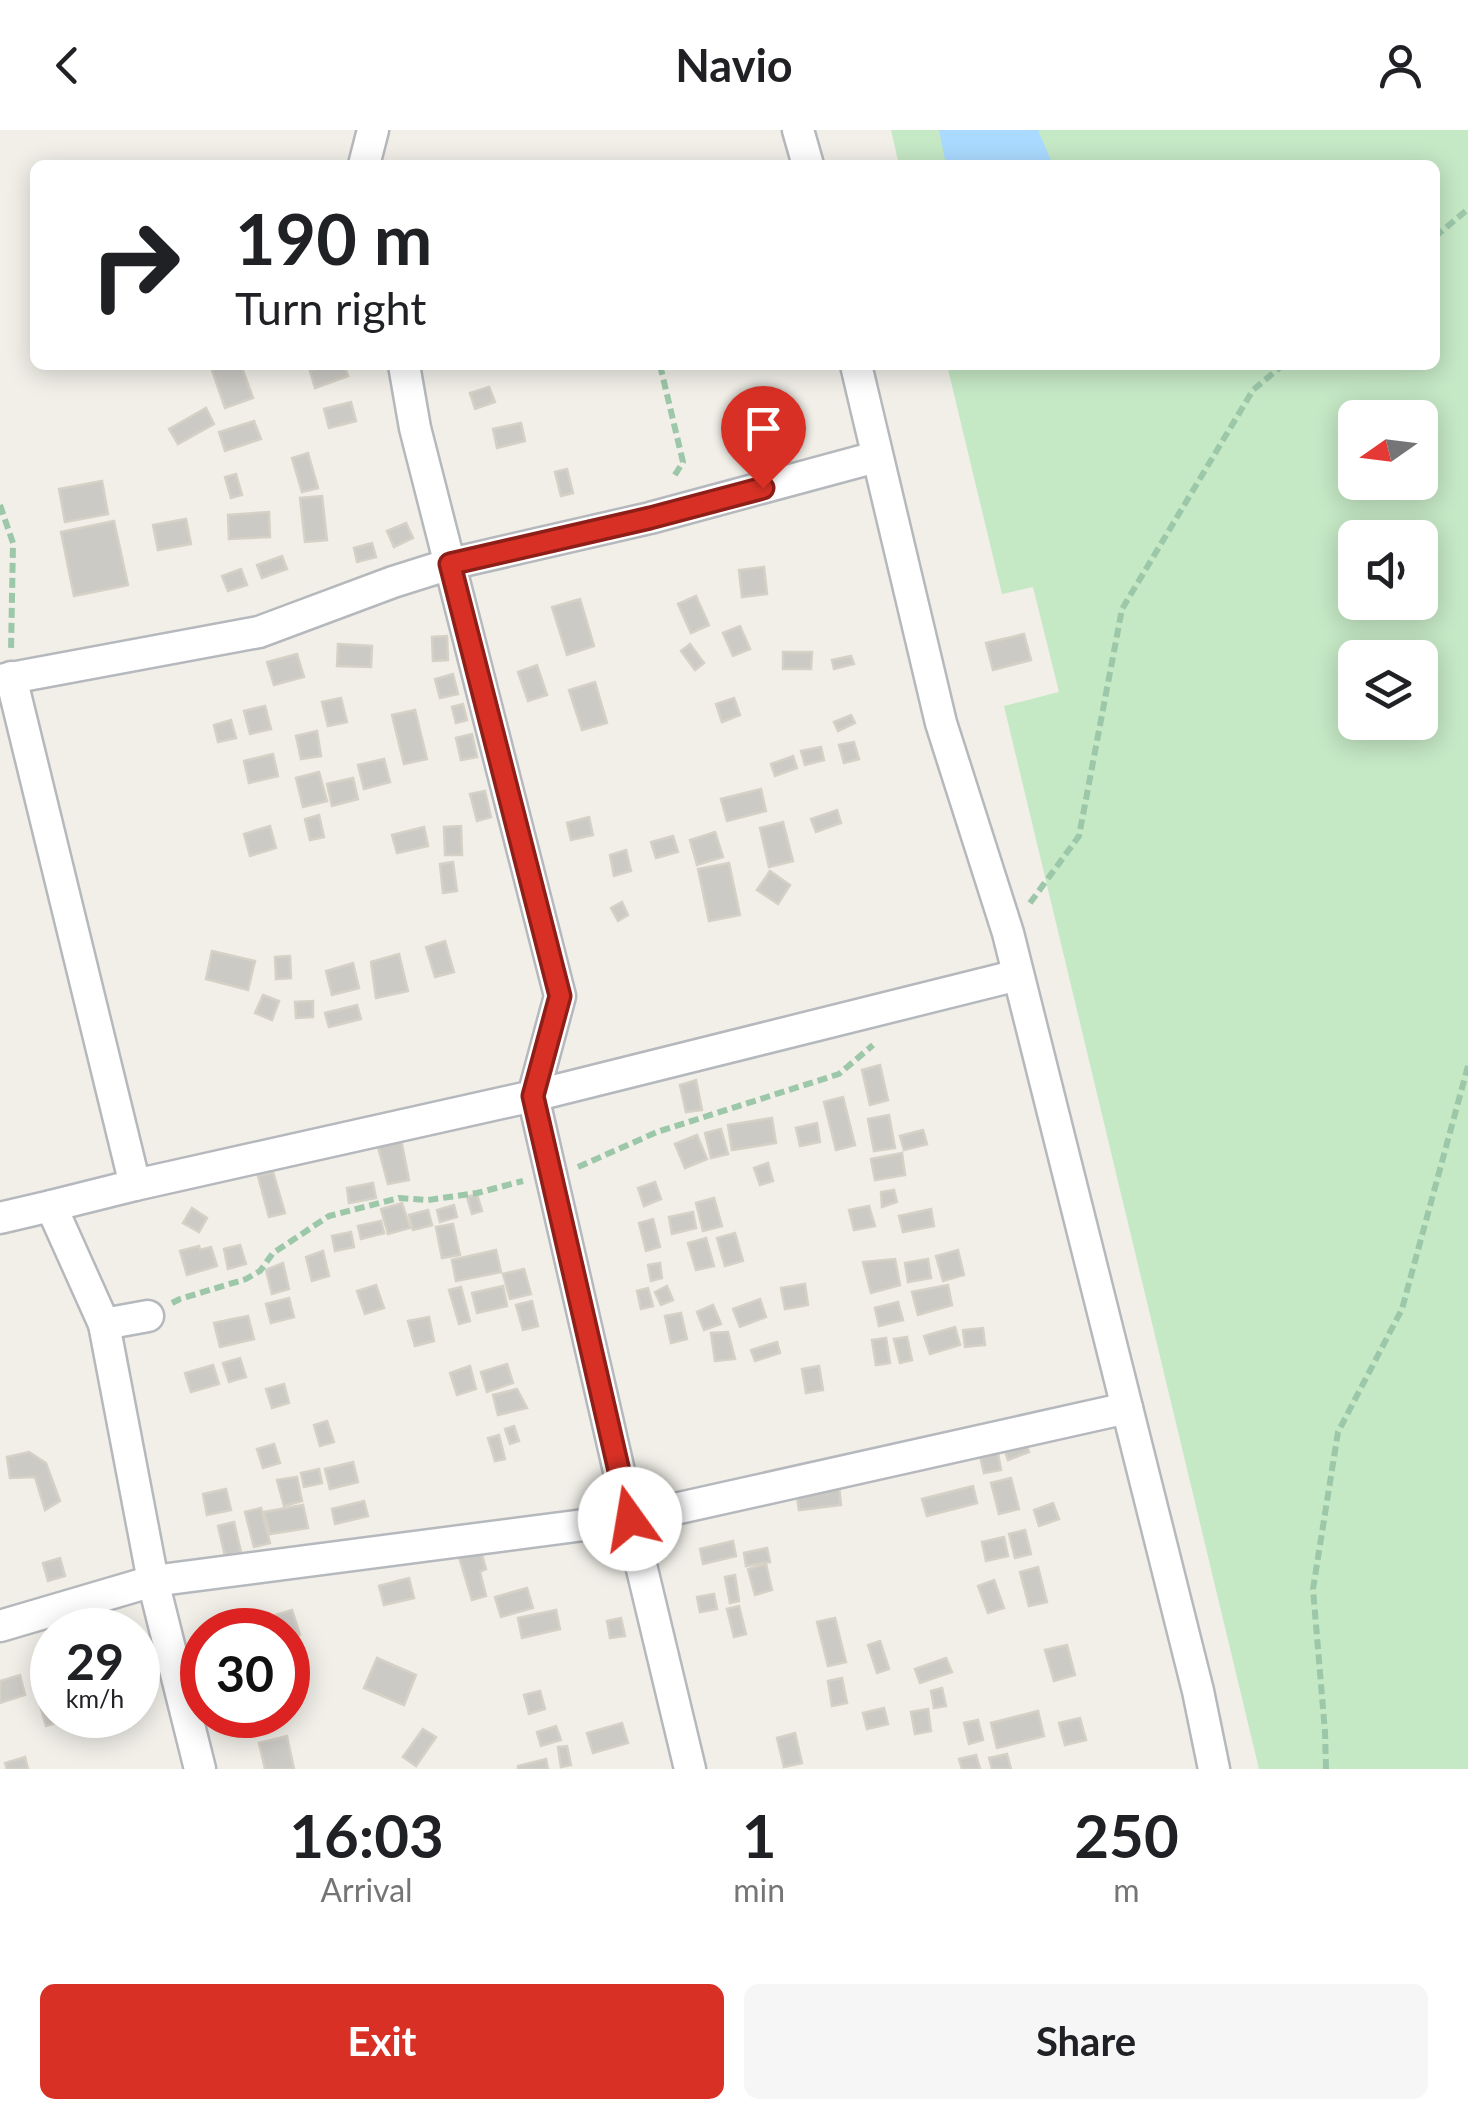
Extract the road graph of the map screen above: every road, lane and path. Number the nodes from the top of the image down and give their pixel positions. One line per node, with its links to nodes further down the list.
1 (373, 130): 3 (street)
2 (798, 130): 4 (street)
3 (365, 160)
4 (807, 160)
5 (1468, 209): 6 (path)
6 (1440, 233)
7 (405, 370): 14 (street)
8 (661, 370): 13 (path)
9 (857, 370): 11 (street)
10 (1277, 370): 16 (path)
11 (876, 457): 13 (street); 16 (street)
12 (0, 505): 15 (path)
13 (650, 518): 14 (street)
14 (450, 564): 15 (street); 20 (street)
15 (5, 678): 22 (street)
16 (1008, 933): 17 (street)
17 (1018, 975): 20 (street); 27 (street)
18 (883, 1037): 21 (path)
19 (1468, 1066): 34 (path)
20 (533, 1096): 21 (street); 22 (street)
21 (551, 1179): 25 (path); 28 (street)
22 (135, 1185): 23 (street)
23 (51, 1206): 24 (street); 26 (street)
24 (0, 1218)
25 (148, 1316): 26 (street)
26 (104, 1324): 29 (street)
27 (1127, 1408): 28 (street); 33 (street)
28 (630, 1519): 29 (street); 32 (street)
29 (153, 1581): 30 (street); 31 (street)
30 (0, 1626)
31 (200, 1769)
32 (690, 1769)
33 (1214, 1769)
34 (1326, 1769)

